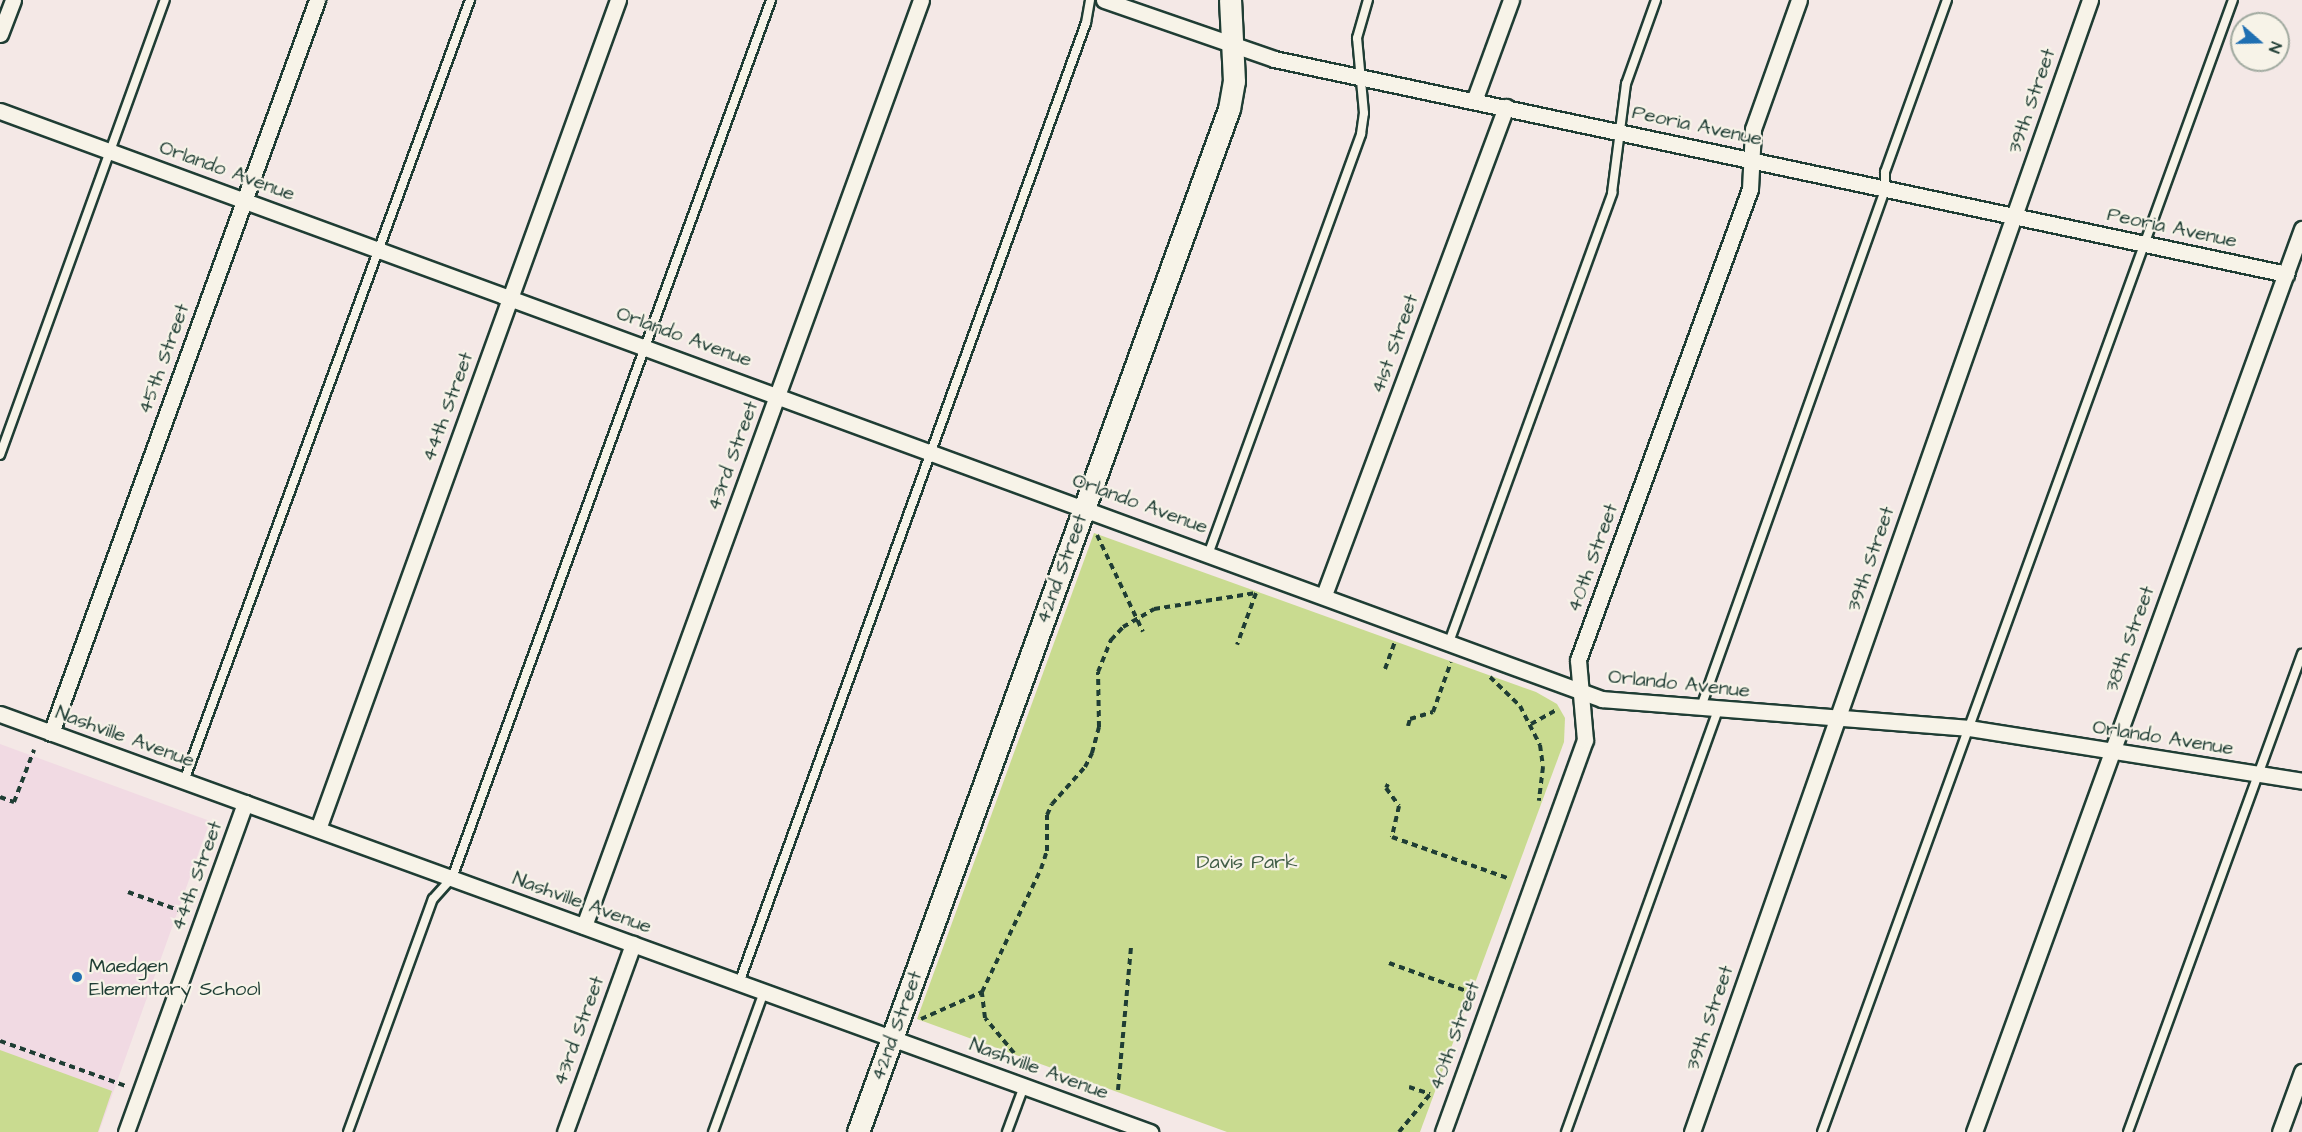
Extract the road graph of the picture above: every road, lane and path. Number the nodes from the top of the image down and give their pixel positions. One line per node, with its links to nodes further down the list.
1 (12, 0): 18 (street)
2 (165, 0): 25 (lane)
3 (316, 0): 28 (street, 45th Street)
4 (470, 0): 32 (lane)
5 (618, 0): 34 (street, 44th Street)
6 (771, 0): 35 (lane)
7 (921, 0): 36 (street, 43rd Street)
8 (1090, 0): 37 (lane)
9 (1104, 0): 19 (street, Peoria Avenue)
10 (1230, 0): 19 (street, 42nd Street)
11 (1368, 0): 20 (lane)
12 (1511, 0): 21 (street)
13 (1656, 0): 24 (lane)
14 (1799, 0): 26 (street, 40th Street)
15 (1947, 0): 27 (lane)
16 (2090, 0): 29 (street, 39th Street)
17 (2233, 0): 31 (lane)
18 (0, 34)
19 (1231, 45): 20 (street, Peoria Avenue); 39 (street, 42nd Street)
20 (1361, 76): 21 (street, Peoria Avenue); 41 (lane)
21 (1474, 101): 22 (street, Peoria Avenue)
22 (1506, 107): 24 (street, Peoria Avenue); 42 (street, 41st Street)
23 (0, 111): 25 (street, Orlando Avenue)
24 (1619, 131): 26 (street, Peoria Avenue); 46 (lane)
25 (110, 151): 28 (street, Orlando Avenue); 38 (lane)
26 (1752, 159): 27 (street, Peoria Avenue); 52 (street, 40th Street)
27 (1885, 190): 29 (street, Peoria Avenue); 53 (lane)
28 (244, 200): 32 (street, Orlando Avenue); 61 (street, 45th Street)
29 (2014, 216): 31 (street, Peoria Avenue); 57 (street, 39th Street)
30 (2302, 229): 33 (street, 38th Street)
31 (2144, 244): 33 (street, Peoria Avenue); 60 (lane)
32 (380, 249): 34 (street, Orlando Avenue); 65 (lane)
33 (2286, 274): 63 (street, 38th Street)
34 (511, 297): 35 (street, Orlando Avenue); 71 (street, 44th Street)
35 (643, 345): 36 (street, Orlando Avenue); 72 (lane)
36 (778, 394): 37 (street, Orlando Avenue); 76 (street, 43rd Street)
37 (932, 450): 39 (street, Orlando Avenue); 80 (lane)
38 (0, 454)
39 (1084, 506): 41 (street, Orlando Avenue); 85 (street, 42nd Street)
40 (1097, 535): 43 (path)
41 (1209, 552): 42 (street, Orlando Avenue)
42 (1324, 595): 46 (street, Orlando Avenue)
43 (1136, 617): 44 (path); 47 (path); 82 (path)
44 (1143, 632)
45 (1395, 642): 50 (path)
46 (1449, 642): 52 (street, Orlando Avenue)
47 (1237, 645)
48 (2302, 654): 64 (lane)
49 (1451, 662): 59 (path)
50 (1385, 669)
51 (1490, 677): 58 (path)
52 (1579, 691): 53 (street, Orlando Avenue); 101 (street, 40th Street)
53 (1701, 708): 55 (street, Orlando Avenue)
54 (1558, 709): 58 (path)
55 (1718, 710): 57 (street, Orlando Avenue); 102 (lane)
56 (0, 714): 61 (street, Nashville Avenue)
57 (1838, 718): 60 (street, Orlando Avenue); 103 (street, 39th Street)
58 (1531, 724): 69 (path)
59 (1408, 726)
60 (1969, 728): 63 (street, Orlando Avenue); 104 (lane)
61 (51, 733): 65 (street, Nashville Avenue)
62 (34, 750): 68 (path)
63 (2112, 752): 64 (street, Orlando Avenue); 105 (street, 38th Street)
64 (2258, 774): 66 (street, Orlando Avenue); 106 (lane)
65 (184, 781): 70 (street, Nashville Avenue)
66 (2302, 781)
67 (1388, 784): 73 (path)
68 (0, 797)
69 (1539, 801)
70 (245, 803): 71 (street, Nashville Avenue); 91 (street, 44th Street)
71 (318, 829): 72 (street, Nashville Avenue)
72 (452, 878): 76 (street, Nashville Avenue); 94 (lane)
73 (1510, 879)
74 (128, 892): 75 (path)
75 (181, 911)
76 (584, 926): 77 (street, Nashville Avenue)
77 (633, 944): 80 (street, Nashville Avenue); 95 (street, 43rd Street)
78 (1131, 948): 92 (path)
79 (1389, 963): 83 (path)
80 (739, 982): 81 (street, Nashville Avenue)
81 (764, 992): 85 (street, Nashville Avenue); 96 (lane)
82 (982, 992): 84 (path); 87 (path)
83 (1469, 992)
84 (921, 1019)
85 (892, 1038): 89 (street, Nashville Avenue); 97 (street, 42nd Street)
86 (0, 1041): 91 (path)
87 (1014, 1053)
88 (2302, 1071): 107 (street)
89 (1024, 1086): 98 (lane); 99 (street, Nashville Avenue)
90 (1409, 1087): 100 (path)
91 (141, 1090): 93 (street, 44th Street)
92 (1118, 1090)
93 (126, 1132)
94 (348, 1132)
95 (565, 1132)
96 (713, 1132)
97 (858, 1132)
98 (1007, 1132)
99 (1150, 1132)
100 (1399, 1132)
101 (1443, 1132)
102 (1566, 1132)
103 (1692, 1132)
104 (1822, 1132)
105 (1974, 1132)
106 (2128, 1132)
107 (2280, 1132)

